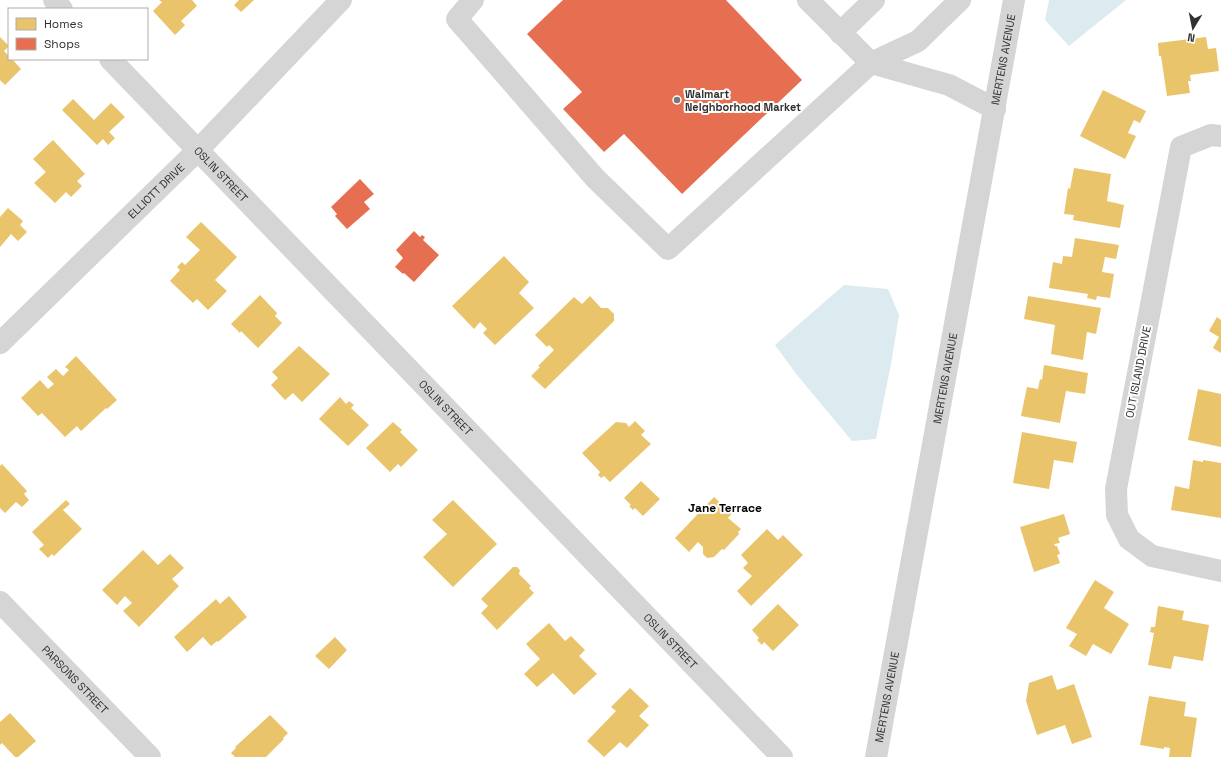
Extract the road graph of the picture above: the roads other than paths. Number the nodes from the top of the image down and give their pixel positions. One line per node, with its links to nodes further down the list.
1 (54, 0): 8 (street)
2 (341, 0): 14 (street, ELLIOTT DRIVE)
3 (473, 0): 11 (street)
4 (808, 0): 9 (street)
5 (874, 0): 9 (street)
6 (960, 0): 11 (street)
7 (1014, 0): 12 (street, MERTENS AVENUE)
8 (61, 8)
9 (840, 33): 11 (street)
10 (111, 60): 14 (street, OSLIN STREET)
11 (871, 63): 12 (street)
12 (995, 109): 20 (street, MERTENS AVENUE)
13 (1221, 136): 16 (street, OUT ISLAND DRIVE)
14 (197, 150): 15 (street, ELLIOTT DRIVE); 19 (street, OSLIN STREET)
15 (0, 343)
16 (1221, 570)
17 (0, 602): 18 (street, PARSONS STREET)
18 (150, 757)
19 (782, 757)
20 (876, 757)

